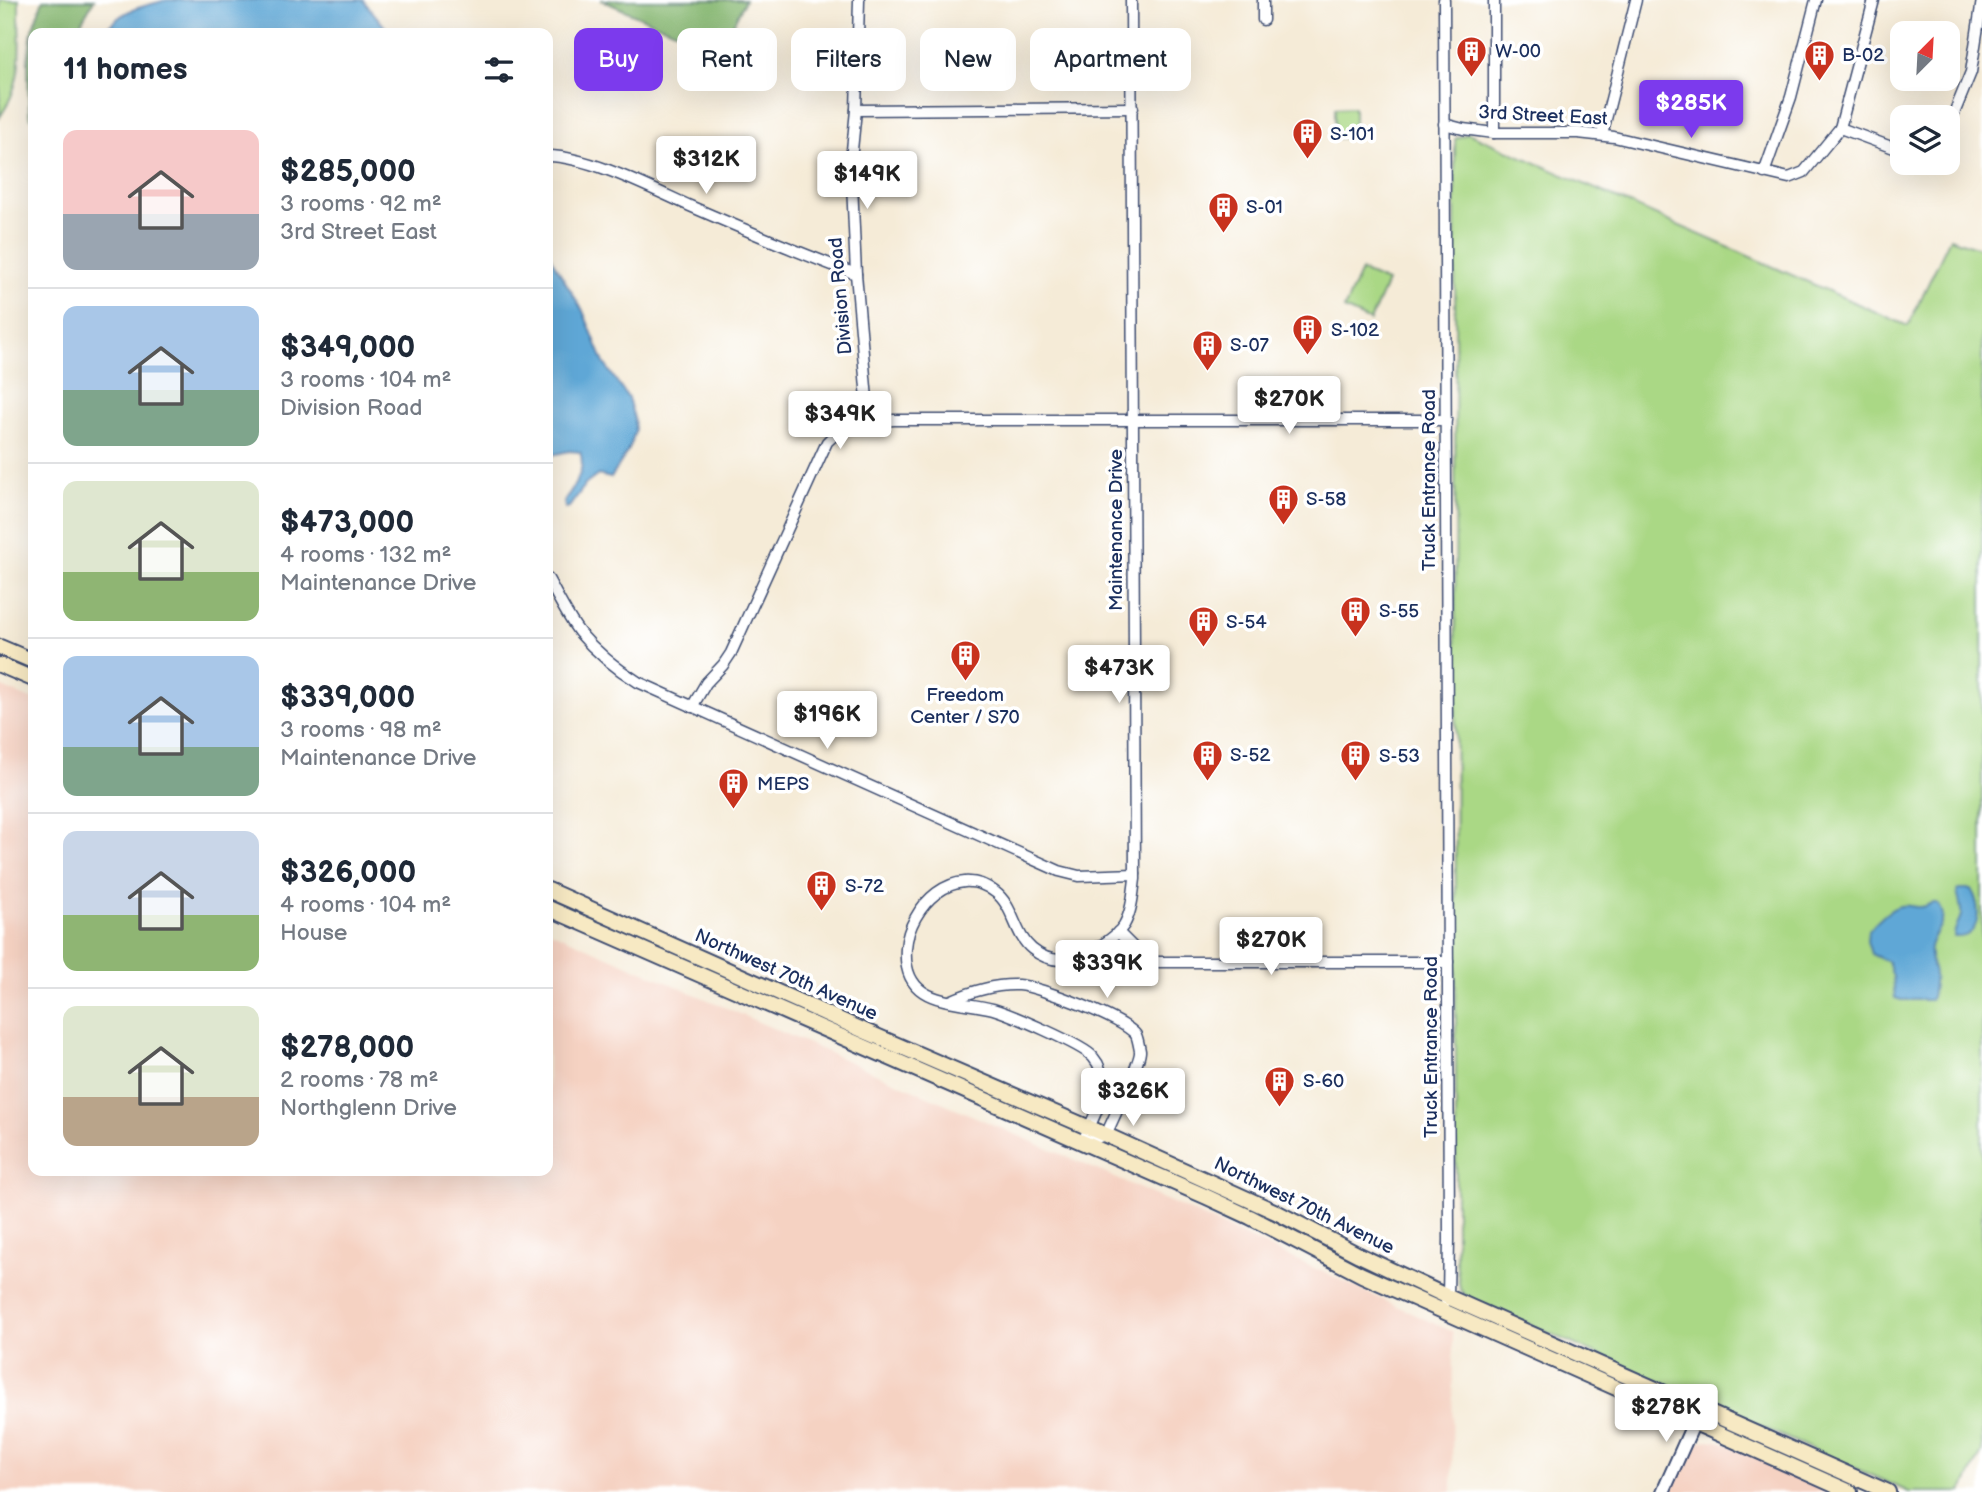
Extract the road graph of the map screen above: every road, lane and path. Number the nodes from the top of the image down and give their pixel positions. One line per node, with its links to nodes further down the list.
1 (859, 0): 13 (street, Division Road)
2 (1131, 0): 12 (street, Maintenance Drive)
3 (1263, 0): 10 (street)
4 (1444, 0): 14 (street, Truck Entrance Road)
5 (1494, 0): 16 (street)
6 (1636, 0): 17 (street)
7 (1816, 0): 20 (street)
8 (1874, 0): 15 (street)
9 (1982, 0): 11 (street)
10 (1263, 20)
11 (1957, 105)
12 (1133, 108): 13 (street); 23 (street, Maintenance Drive)
13 (856, 110): 21 (street, Division Road)
14 (1444, 124): 16 (street, 3rd Street East); 22 (street, Truck Entrance Road)
15 (1840, 128): 18 (street); 20 (street, 3rd Street East)
16 (1494, 133): 17 (street, 3rd Street East)
17 (1602, 135): 20 (street, 3rd Street East)
18 (1890, 147)
19 (553, 157): 21 (street)
20 (1765, 173)
21 (856, 274): 24 (street, Division Road)
22 (1446, 420): 23 (street); 35 (street, Truck Entrance Road)
23 (1133, 421): 24 (street); 31 (street, Maintenance Drive)
24 (869, 422): 30 (street)
25 (553, 588): 30 (street)
26 (0, 647): 27 (main road)
27 (28, 659)
28 (0, 665): 29 (main road)
29 (28, 677)
30 (692, 707): 31 (street)
31 (1135, 874): 34 (street, Maintenance Drive)
32 (553, 892): 37 (main road, Northwest 70th Avenue)
33 (553, 910): 37 (main road, Northwest 70th Avenue)
34 (1118, 932): 35 (street); 36 (street, Maintenance Drive)
35 (1448, 961): 39 (street, Truck Entrance Road)
36 (948, 1002): 37 (street); 38 (street)
37 (1086, 1135): 38 (main road, Northwest 70th Avenue); 39 (main road, Northwest 70th Avenue)
38 (1106, 1135): 39 (main road, Northwest 70th Avenue)
39 (1445, 1304): 40 (main road, Northwest 70th Avenue)
40 (1697, 1416): 41 (street); 42 (main road, Northwest 70th Avenue); 43 (main road, Northwest 70th Avenue)
41 (1663, 1492)
42 (1850, 1492)
43 (1888, 1492)

